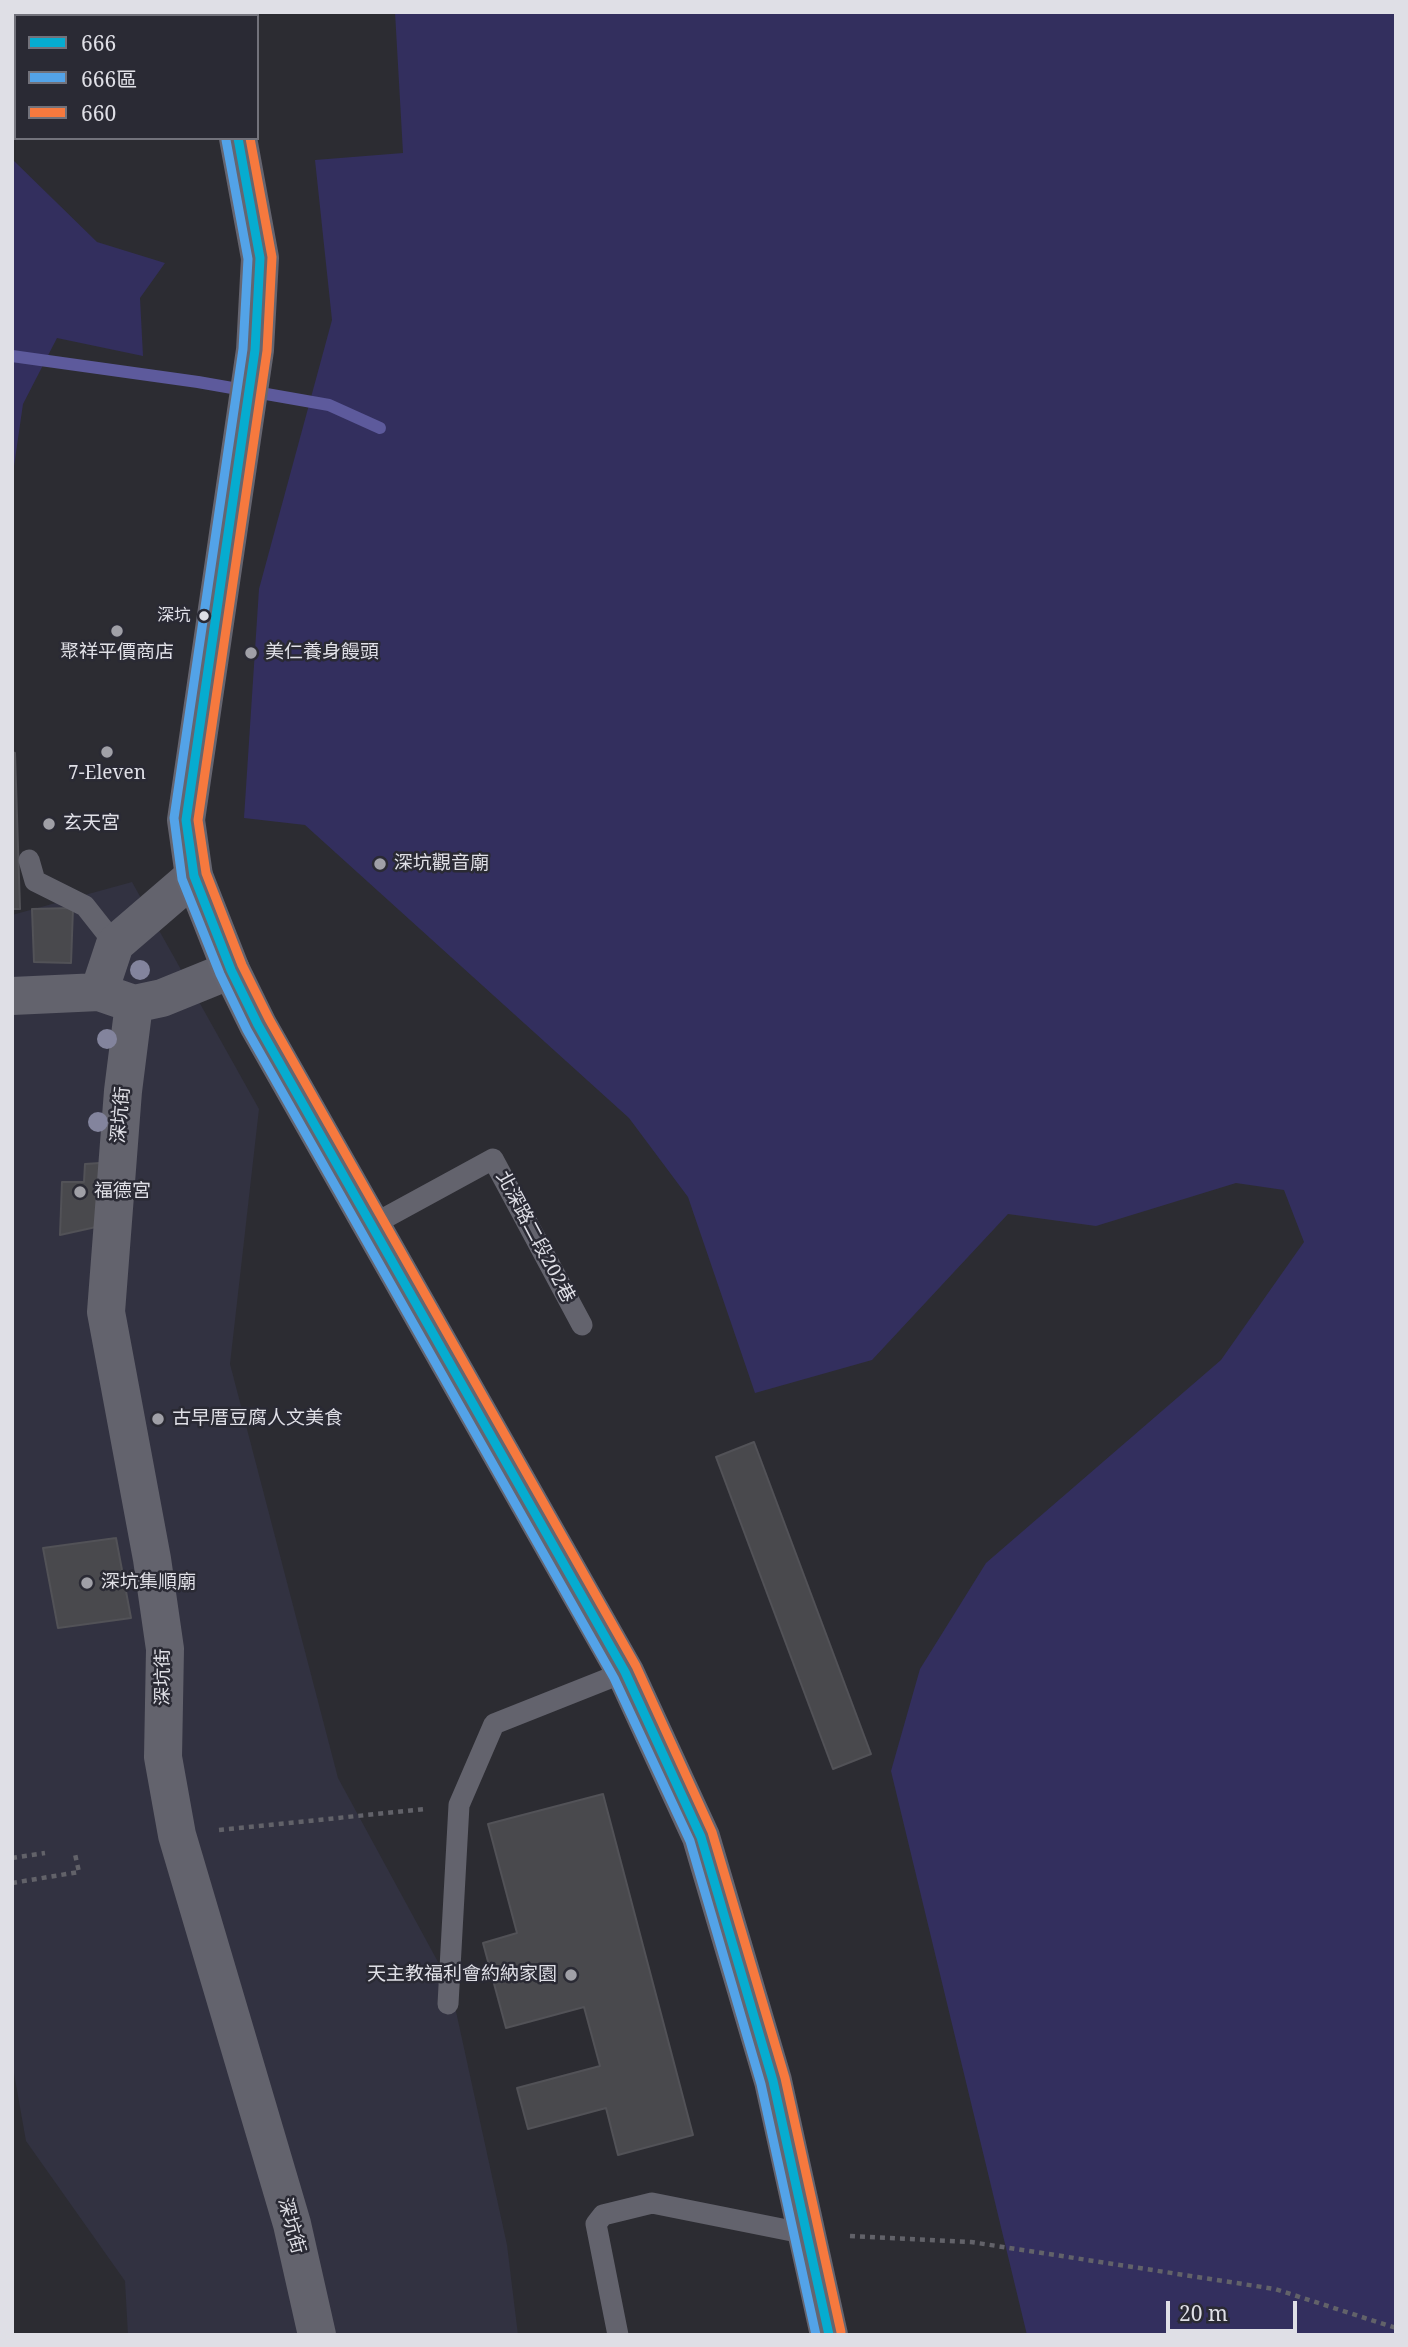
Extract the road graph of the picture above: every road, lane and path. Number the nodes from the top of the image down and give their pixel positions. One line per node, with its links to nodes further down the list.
1 (238, 140): 3 (main road)
2 (29, 860): 4 (lane)
3 (194, 876): 4 (street); 5 (main road)
4 (115, 944): 7 (street, 深坑街)
5 (231, 971): 7 (street); 8 (main road)
6 (12, 996): 7 (street)
7 (117, 998): 12 (street, 深坑街)
8 (372, 1225): 9 (lane, 北深路二段202巷); 10 (main road)
9 (582, 1325)
10 (625, 1672): 11 (lane); 18 (main road)
11 (460, 1805): 12 (path); 17 (lane)
12 (177, 1835): 20 (street, 深坑街)
13 (45, 1853): 15 (path)
14 (75, 1854): 16 (path)
15 (12, 1857)
16 (12, 1883)
17 (448, 2004)
18 (807, 2234): 19 (path); 21 (lane); 22 (main road)
19 (1396, 2328)
20 (317, 2335)
21 (618, 2335)
22 (830, 2335)

